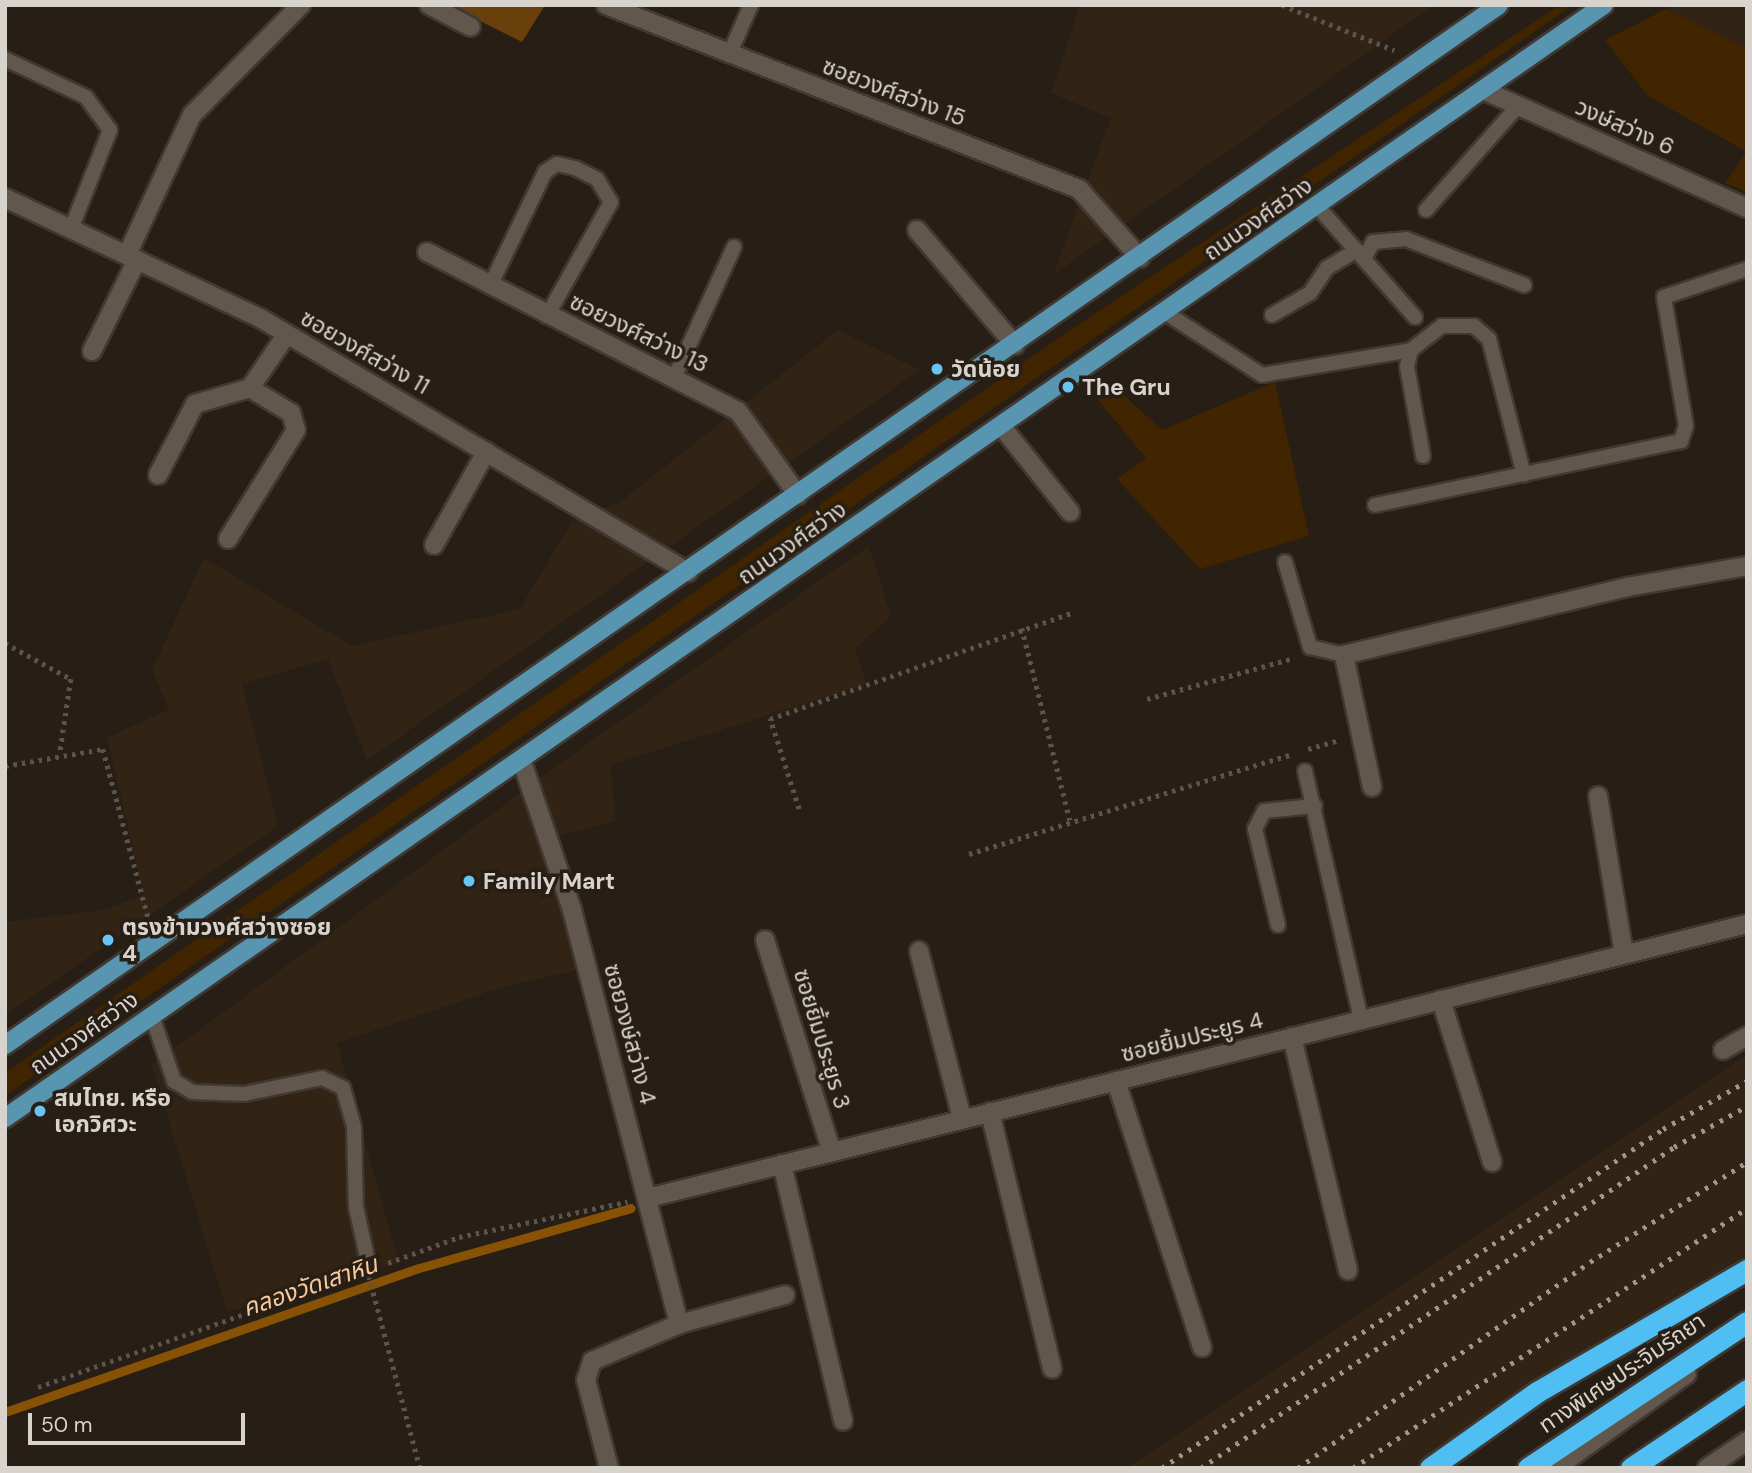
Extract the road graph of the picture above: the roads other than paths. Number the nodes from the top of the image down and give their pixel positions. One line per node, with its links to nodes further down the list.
1 (301, 5): 21 (street)
2 (429, 5): 7 (street)
3 (606, 5): 8 (street, ซอยวงศ์สว่าง 15)
4 (751, 5): 8 (lane)
5 (1499, 5): 22 (main road, ถนนวงศ์สว่าง)
6 (1604, 5): 10 (main road, ถนนวงศ์สว่าง)
7 (471, 27)
8 (729, 55): 22 (street, ซอยวงศ์สว่าง 15)
9 (5, 59): 16 (lane)
10 (1483, 90): 11 (street, วงษ์สว่าง 6); 13 (main road, ถนนวงศ์สว่าง)
11 (1518, 106): 14 (street, วงษ์สว่าง 6); 15 (lane)
12 (5, 198): 16 (street, ซอยวงศ์สว่าง 11)
13 (1318, 207): 20 (lane); 26 (main road, ถนนวงศ์สว่าง)
14 (1747, 208)
15 (1426, 210)
16 (71, 229): 21 (street, ซอยวงศ์สว่าง 11)
17 (918, 230): 31 (street)
18 (734, 247): 34 (lane)
19 (427, 252): 25 (street, ซอยวงศ์สว่าง 13)
20 (1361, 254): 24 (lane); 27 (lane); 29 (lane)
21 (132, 258): 30 (street, ซอยวงศ์สว่าง 11); 33 (street)
22 (1140, 258): 31 (main road, ถนนวงศ์สว่าง)
23 (1747, 269): 40 (lane)
24 (1524, 285)
25 (490, 286): 28 (street, ซอยวงศ์สว่าง 13); 28 (lane)
26 (1166, 313): 32 (lane); 36 (main road, ถนนวงศ์สว่าง)
27 (1272, 315)
28 (547, 316): 34 (street, ซอยวงศ์สว่าง 13)
29 (1415, 317)
30 (287, 334): 35 (street); 37 (street, ซอยวงศ์สว่าง 11)
31 (1015, 345): 41 (main road, ถนนวงศ์สว่าง)
32 (1411, 350): 38 (lane); 40 (lane)
33 (92, 351)
34 (675, 376): 41 (street, ซอยวงศ์สว่าง 13)
35 (250, 388): 39 (street); 44 (street)
36 (1002, 427): 43 (street); 50 (main road, ถนนวงศ์สว่าง)
37 (486, 452): 45 (street); 48 (street, ซอยวงศ์สว่าง 11)
38 (1423, 456)
39 (158, 475)
40 (1524, 475): 42 (lane)
41 (798, 495): 48 (main road, ถนนวงศ์สว่าง)
42 (1375, 505)
43 (1070, 512)
44 (228, 539)
45 (434, 545)
46 (1286, 562): 49 (lane)
47 (1747, 566): 49 (street)
48 (688, 572): 65 (main road, ถนนวงศ์สว่าง)
49 (1344, 655): 52 (street)
50 (521, 759): 61 (main road, ถนนวงศ์สว่าง); 74 (street, ซอยวงษ์สว่าง 4)
51 (1305, 771): 54 (lane)
52 (1372, 787)
53 (1598, 796): 59 (street)
54 (1315, 806): 56 (lane); 62 (lane)
55 (1747, 924): 59 (street, ซอยยิ้มประยูร 4)
56 (1278, 925)
57 (765, 940): 71 (street, ซอยยิ้มประยูร 3)
58 (919, 951): 70 (street)
59 (1624, 954): 60 (street, ซอยยิ้มประยูร 4)
60 (1441, 1000): 62 (street, ซอยยิ้มประยูร 4); 72 (street)
61 (152, 1016): 69 (main road, ถนนวงศ์สว่าง); 75 (lane)
62 (1361, 1020): 64 (street, ซอยยิ้มประยูร 4)
63 (1747, 1036): 66 (street)
64 (1292, 1037): 67 (street, ซอยยิ้มประยูร 4); 76 (street)
65 (5, 1045)
66 (1723, 1050)
67 (1116, 1081): 68 (street, ซอยยิ้มประยูร 4); 82 (street)
68 (990, 1112): 70 (street, ซอยยิ้มประยูร 4); 83 (street)
69 (5, 1118)
70 (962, 1119): 71 (street, ซอยยิ้มประยูร 4)
71 (832, 1152): 73 (street, ซอยยิ้มประยูร 4)
72 (1492, 1162)
73 (782, 1164): 74 (street, ซอยยิ้มประยูร 4); 85 (street)
74 (648, 1198): 80 (street, ซอยวงษ์สว่าง 4)
75 (368, 1265)
76 (1348, 1270)
77 (1747, 1270): 88 (highway)
78 (785, 1295): 80 (street)
79 (1747, 1322): 89 (highway, ทางพิเศษประจิมรัถยา)
80 (679, 1324): 87 (street)
81 (1747, 1333): 90 (street)
82 (1202, 1348)
83 (1052, 1369)
84 (1747, 1390): 91 (highway)
85 (843, 1421)
86 (1747, 1441): 92 (street)
87 (609, 1468)
88 (1430, 1468)
89 (1528, 1468)
90 (1556, 1468)
91 (1631, 1468)
92 (1707, 1468)

